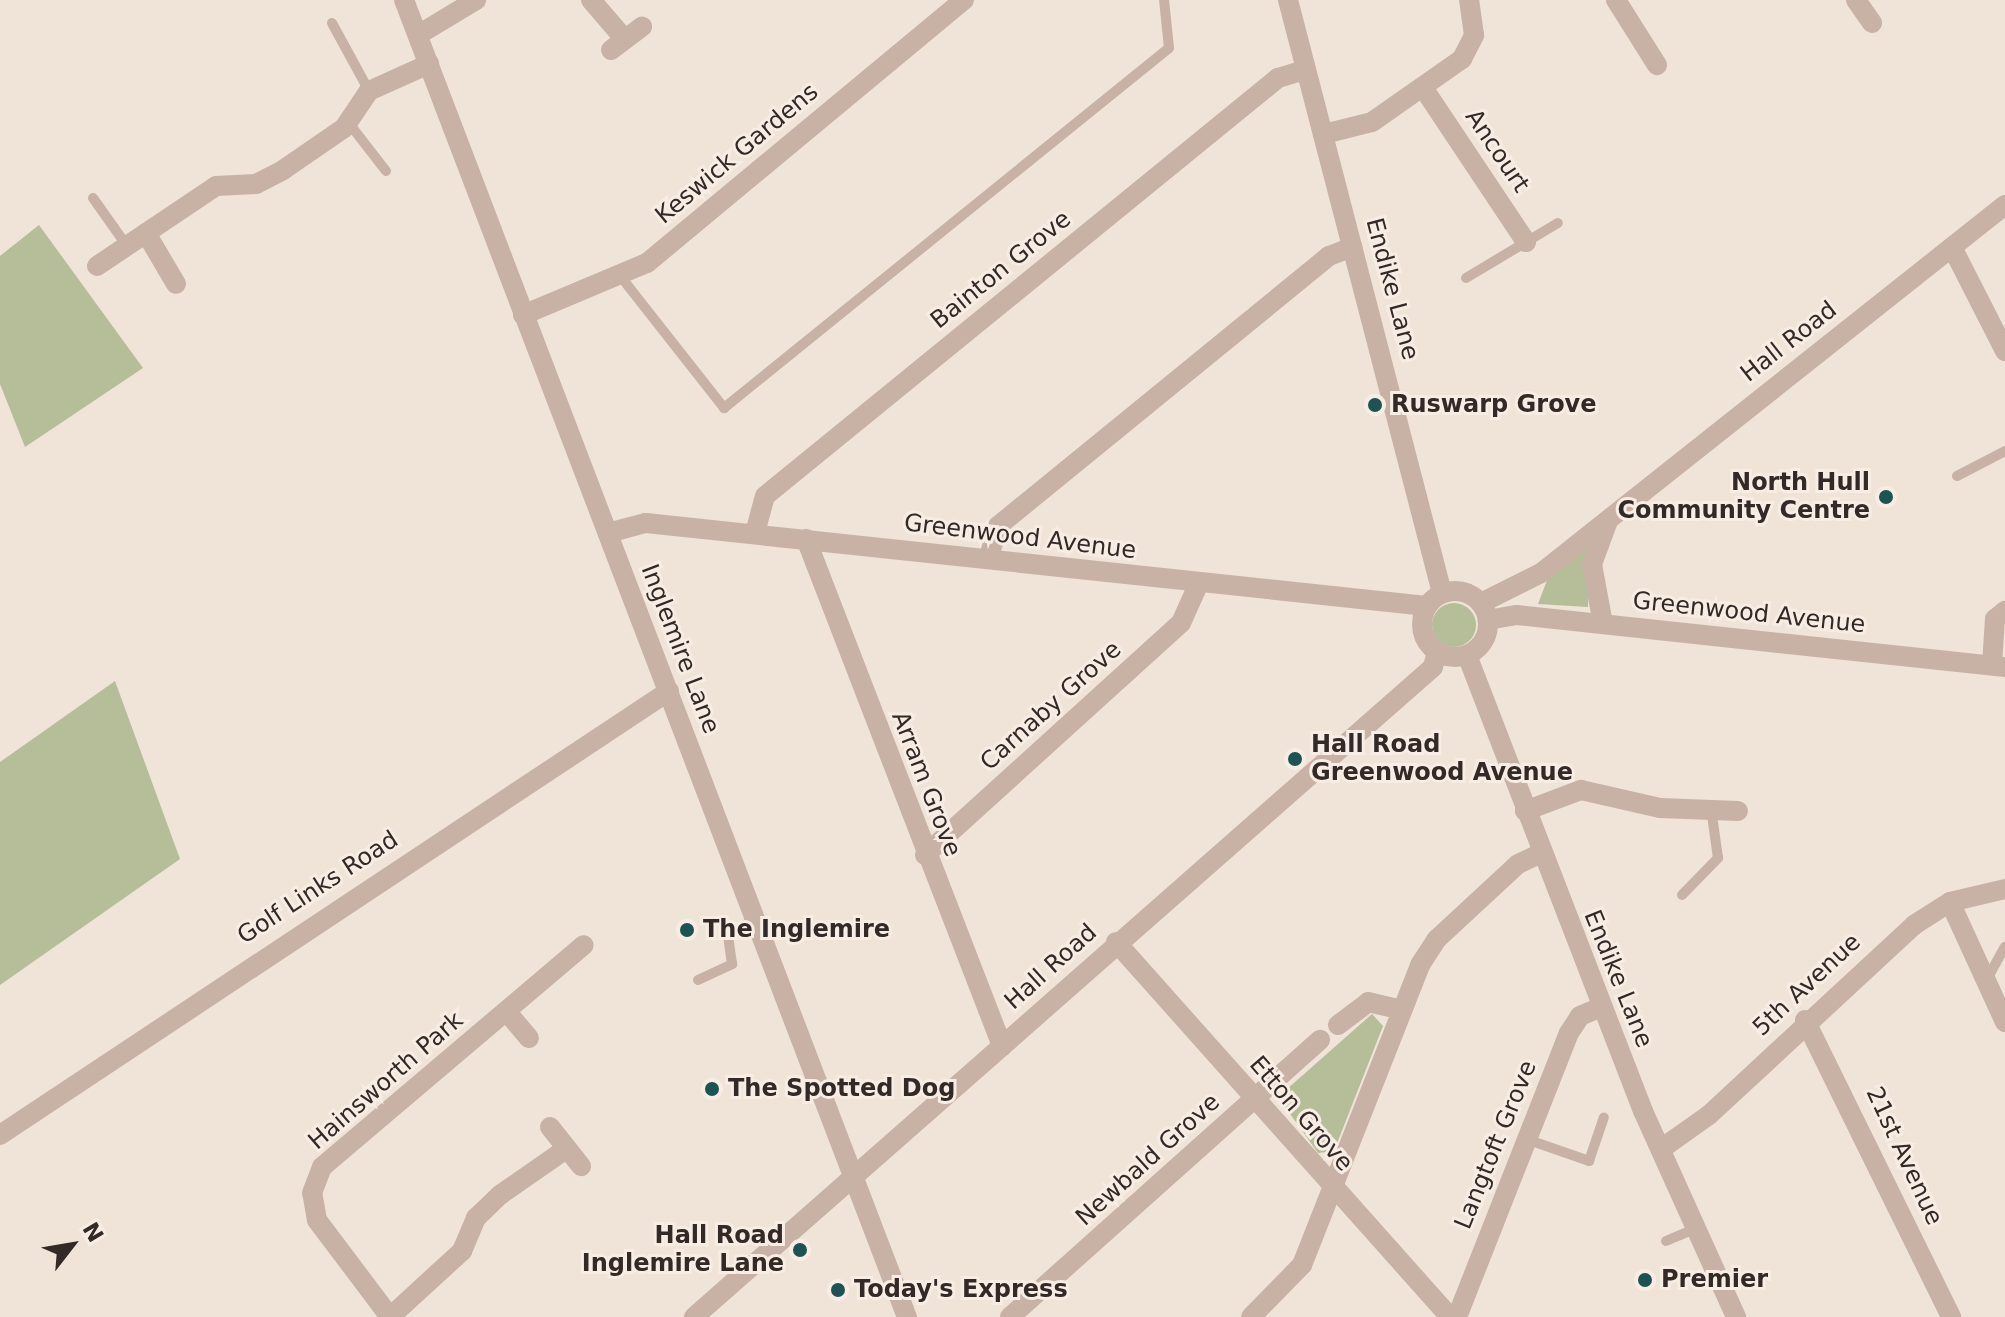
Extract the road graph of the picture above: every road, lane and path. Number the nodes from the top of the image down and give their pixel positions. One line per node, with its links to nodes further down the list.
1 (404, 0): 13 (street, Inglemire Lane)
2 (476, 0): 13 (street)
3 (591, 0): 12 (street)
4 (964, 0): 31 (street, Keswick Gardens)
5 (1164, 0): 31 (lane)
6 (1288, 0): 16 (street, Endike Lane)
7 (1469, 0): 17 (street)
8 (1616, 0): 15 (street)
9 (1856, 0): 11 (street)
10 (332, 23): 18 (lane)
11 (1872, 23)
12 (642, 27)
13 (418, 35): 14 (street, Inglemire Lane)
14 (429, 64): 18 (street); 34 (street, Inglemire Lane)
15 (1657, 65)
16 (1305, 70): 20 (street, Endike Lane); 40 (street, Bainton Grove)
17 (1424, 89): 20 (street); 26 (street, Ancourt)
18 (369, 91): 19 (street)
19 (348, 122): 21 (lane); 25 (street)
20 (1324, 134): 28 (street, Endike Lane)
21 (386, 171)
22 (93, 198): 27 (lane)
23 (2005, 205): 29 (street, Hall Road)
24 (1558, 223): 26 (lane)
25 (146, 233): 27 (street); 33 (street)
26 (1526, 242): 32 (lane)
27 (127, 246): 30 (street)
28 (1352, 247): 42 (street); 44 (street, Endike Lane)
29 (1952, 247): 35 (street); 38 (street, Hall Road)
30 (97, 266)
31 (621, 277): 34 (street, Keswick Gardens)
32 (1466, 278)
33 (176, 284)
34 (523, 315): 39 (street, Inglemire Lane)
35 (2005, 351)
36 (2005, 451): 37 (lane)
37 (1957, 476)
38 (1608, 521): 46 (street, Hall Road); 47 (street)
39 (608, 533): 40 (street, Greenwood Avenue); 51 (street, Inglemire Lane)
40 (755, 533): 41 (street, Greenwood Avenue)
41 (806, 539): 42 (street, Greenwood Avenue); 56 (street, Arram Grove)
42 (989, 557): 43 (street, Greenwood Avenue)
43 (1198, 585): 44 (street, Greenwood Avenue); 56 (street, Carnaby Grove)
44 (1435, 600): 46 (street); 48 (street)
45 (2005, 611): 50 (street)
46 (1484, 612): 47 (street, Greenwood Avenue); 49 (street)
47 (1603, 624): 50 (street, Greenwood Avenue)
48 (1437, 652): 49 (street); 61 (street, Hall Road)
49 (1467, 655): 53 (street, Endike Lane)
50 (1998, 666)
51 (669, 691): 60 (street, Inglemire Lane); 78 (street, Golf Links Road)
52 (1711, 808): 53 (street); 54 (street); 58 (lane)
53 (1525, 811): 55 (street, Endike Lane)
54 (1738, 811)
55 (1539, 854): 66 (street, Endike Lane); 67 (street)
56 (925, 855): 74 (street, Arram Grove)
57 (2005, 889): 59 (street, 5th Avenue)
58 (1682, 895)
59 (1950, 902): 65 (street); 69 (street, 5th Avenue)
60 (751, 921): 64 (lane); 83 (street, Inglemire Lane)
61 (1116, 942): 74 (street, Hall Road); 75 (street, Etton Grove)
62 (584, 945): 68 (street, Hainsworth Park)
63 (2005, 947): 65 (lane)
64 (698, 980)
65 (1986, 980): 70 (street)
66 (1601, 1007): 79 (street, Langtoft Grove); 81 (street, Endike Lane)
67 (1402, 1010): 71 (street); 84 (street)
68 (507, 1012): 72 (street); 87 (street, Hainsworth Park)
69 (1805, 1020): 81 (street, 5th Avenue); 95 (street, 21st Avenue)
70 (2005, 1022)
71 (1338, 1025)
72 (529, 1038)
73 (1320, 1040): 75 (street, Newbald Grove)
74 (1002, 1046): 83 (street, Hall Road)
75 (1255, 1100): 84 (street, Etton Grove); 90 (street, Newbald Grove)
76 (1604, 1117): 79 (lane)
77 (550, 1127): 80 (street)
78 (0, 1135)
79 (1526, 1139): 93 (street, Langtoft Grove)
80 (566, 1149): 82 (street); 87 (street)
81 (1661, 1149): 85 (street, Endike Lane)
82 (581, 1166)
83 (851, 1179): 88 (street, Hall Road); 89 (street, Inglemire Lane)
84 (1333, 1189): 91 (street); 92 (street, Etton Grove)
85 (1696, 1228): 86 (lane); 94 (street, Endike Lane)
86 (1666, 1241)
87 (390, 1317)
88 (694, 1317)
89 (907, 1317)
90 (1010, 1317)
91 (1251, 1317)
92 (1450, 1317)
93 (1457, 1317)
94 (1736, 1317)
95 (1951, 1317)

